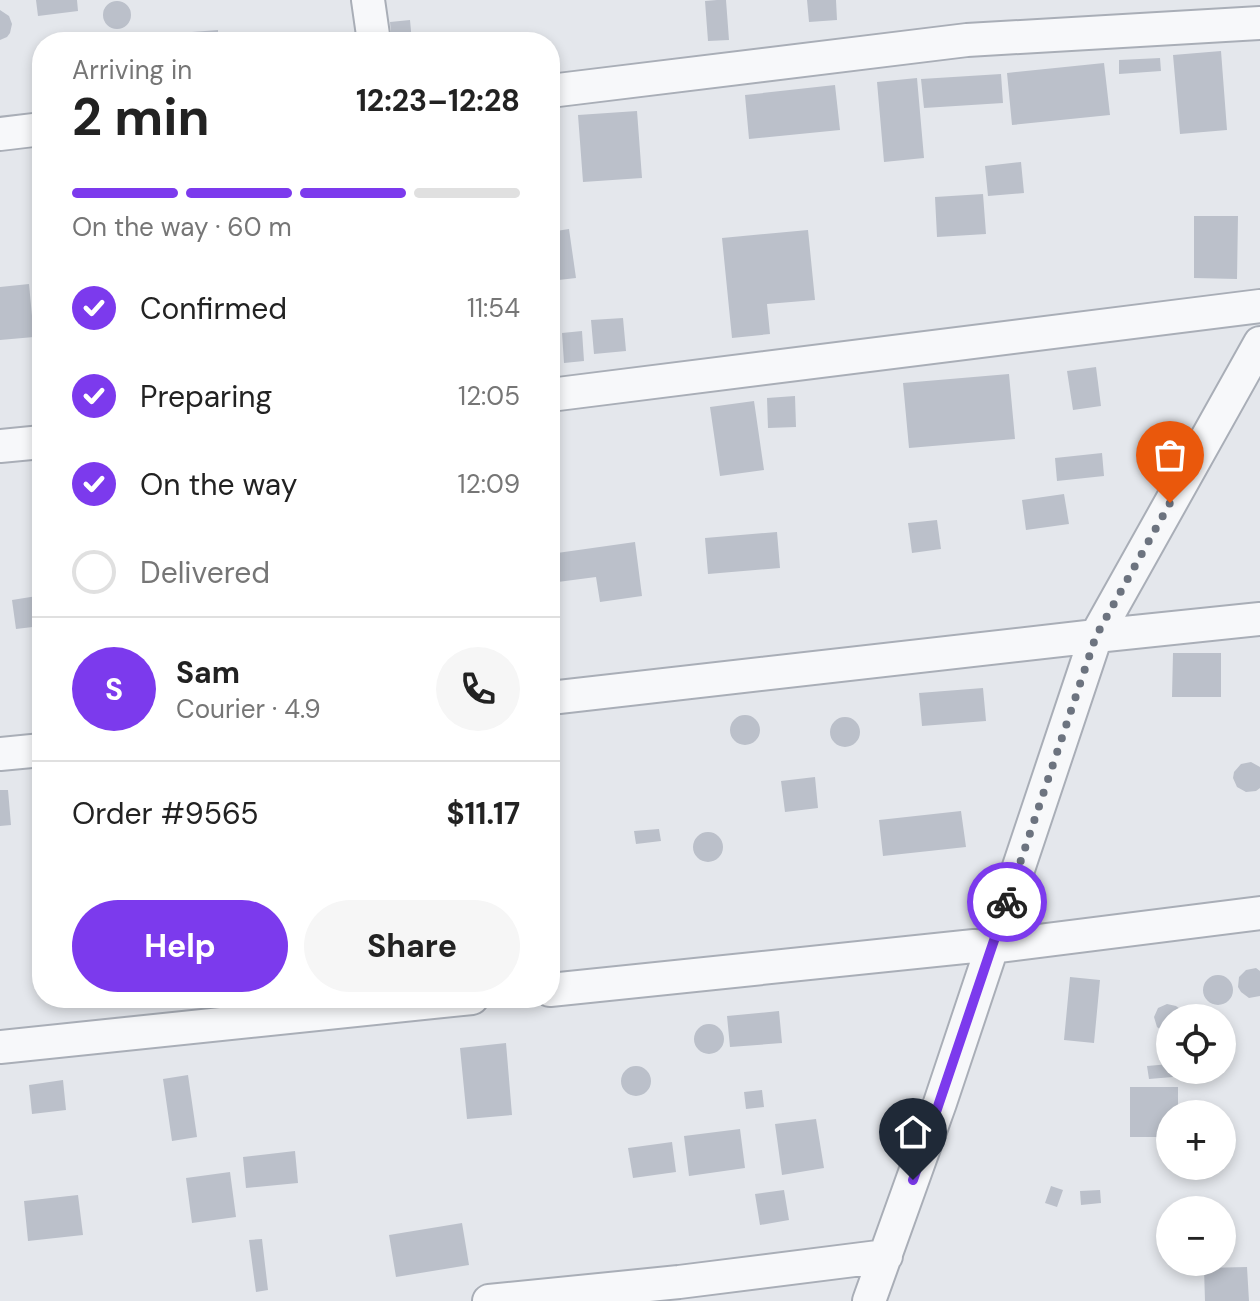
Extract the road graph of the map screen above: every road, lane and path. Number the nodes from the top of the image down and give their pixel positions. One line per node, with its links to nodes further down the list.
1 (368, 0): 3 (street)
2 (1260, 23): 4 (street)
3 (373, 32)
4 (560, 90)
5 (32, 130): 6 (street)
6 (0, 134)
7 (1260, 306): 9 (street)
8 (1260, 343): 13 (street)
9 (560, 394)
10 (32, 443): 11 (street)
11 (0, 446)
12 (1260, 619): 13 (street)
13 (1096, 636): 14 (street); 18 (street)
14 (560, 697)
15 (32, 751): 16 (street)
16 (0, 754)
17 (1260, 913): 18 (street)
18 (992, 947): 19 (street); 22 (street)
19 (560, 989)
20 (376, 1008): 21 (street)
21 (0, 1047)
22 (886, 1256): 23 (street); 24 (street)
23 (489, 1301)
24 (869, 1301)

